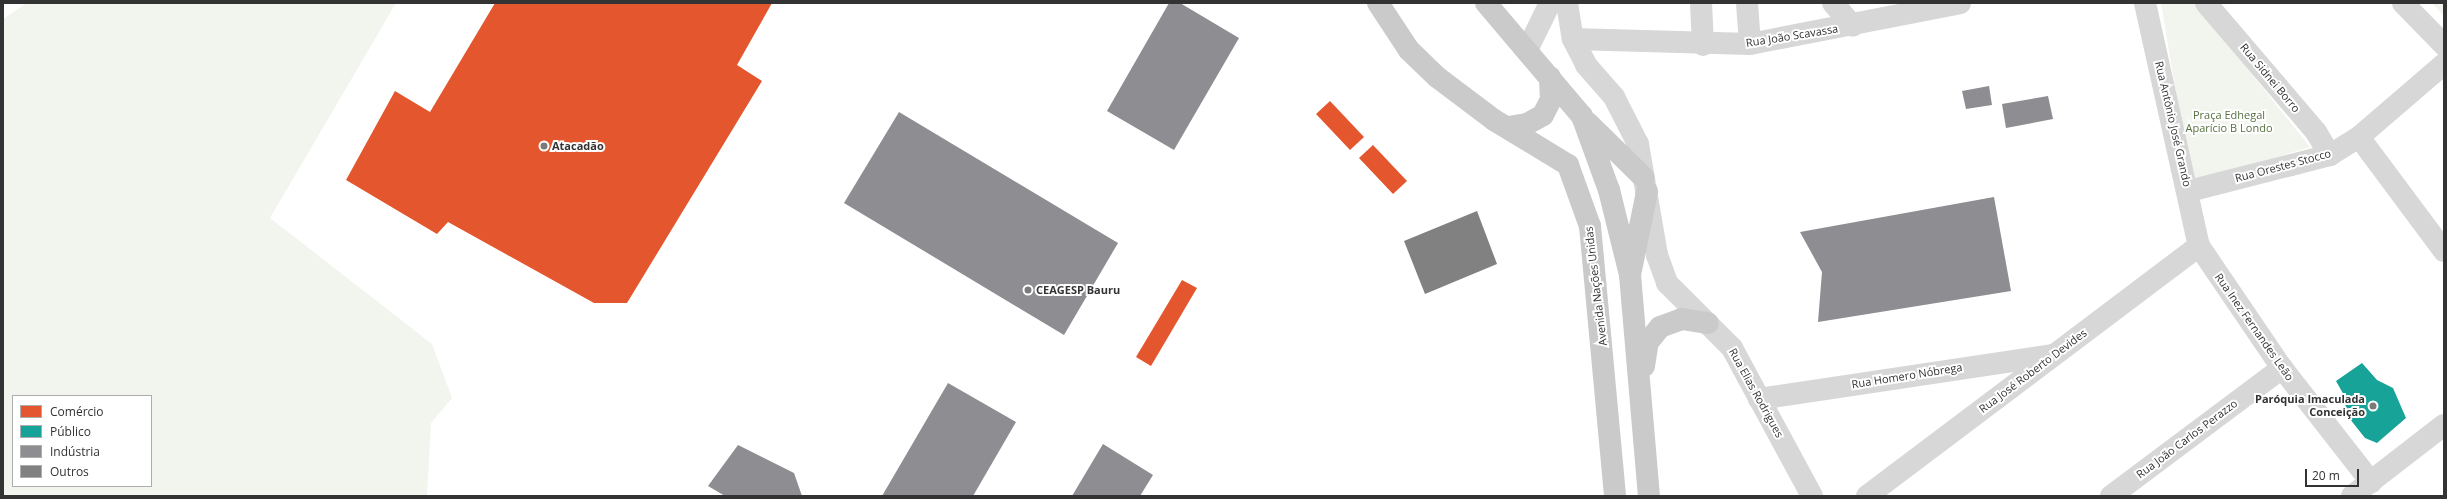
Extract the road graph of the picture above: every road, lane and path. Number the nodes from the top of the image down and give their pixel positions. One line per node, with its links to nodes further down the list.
1 (1379, 3): 21 (main road, Avenida Nações Unidas)
2 (1486, 3): 17 (main road)
3 (1550, 3): 17 (street)
4 (1567, 3): 13 (street, Rua Elias Rodrigues)
5 (1701, 3): 15 (street)
6 (1747, 3): 14 (street)
7 (1833, 3): 12 (street)
8 (1960, 3): 12 (street, Rua João Scavassa)
9 (2145, 3): 25 (street, Rua Antônio José Grando)
10 (2206, 3): 23 (street, Rua Sidnei Borro)
11 (2403, 3): 16 (street)
12 (1853, 26): 14 (street, Rua João Scavassa)
13 (1573, 39): 15 (street, Rua João Scavassa); 24 (street, Rua Elias Rodrigues)
14 (1750, 44): 15 (street, Rua João Scavassa)
15 (1703, 45)
16 (2444, 45)
17 (1528, 48): 19 (main road)
18 (2444, 64): 22 (street, Rua Orestes Stocco)
19 (1550, 77): 20 (main road); 21 (main road)
20 (1582, 116): 24 (main road); 28 (main road)
21 (1508, 127): 36 (main road, Avenida Nações Unidas)
22 (2359, 137): 23 (street, Rua Orestes Stocco); 27 (street)
23 (2330, 155): 25 (street, Rua Orestes Stocco)
24 (1645, 185): 28 (main road); 29 (street, Rua Elias Rodrigues)
25 (2189, 191): 26 (street, Rua Antônio José Grando)
26 (2199, 246): 30 (street, Rua José Roberto Devides); 31 (street, Rua Inez Fernandes Leão)
27 (2444, 250)
28 (1630, 275): 32 (main road)
29 (1708, 323): 32 (main road); 33 (street, Rua Elias Rodrigues)
30 (2055, 354): 33 (street, Rua Homero Nóbrega); 39 (street, Rua José Roberto Devides)
31 (2282, 368): 35 (street, Rua Inez Fernandes Leão); 40 (street, Rua João Carlos Perazzo)
32 (1640, 393): 37 (main road)
33 (1759, 398): 38 (street, Rua Elias Rodrigues)
34 (2444, 425): 35 (street)
35 (2370, 482): 41 (street)
36 (1616, 496)
37 (1649, 496)
38 (1812, 496)
39 (1867, 496)
40 (2111, 496)
41 (2352, 496)

